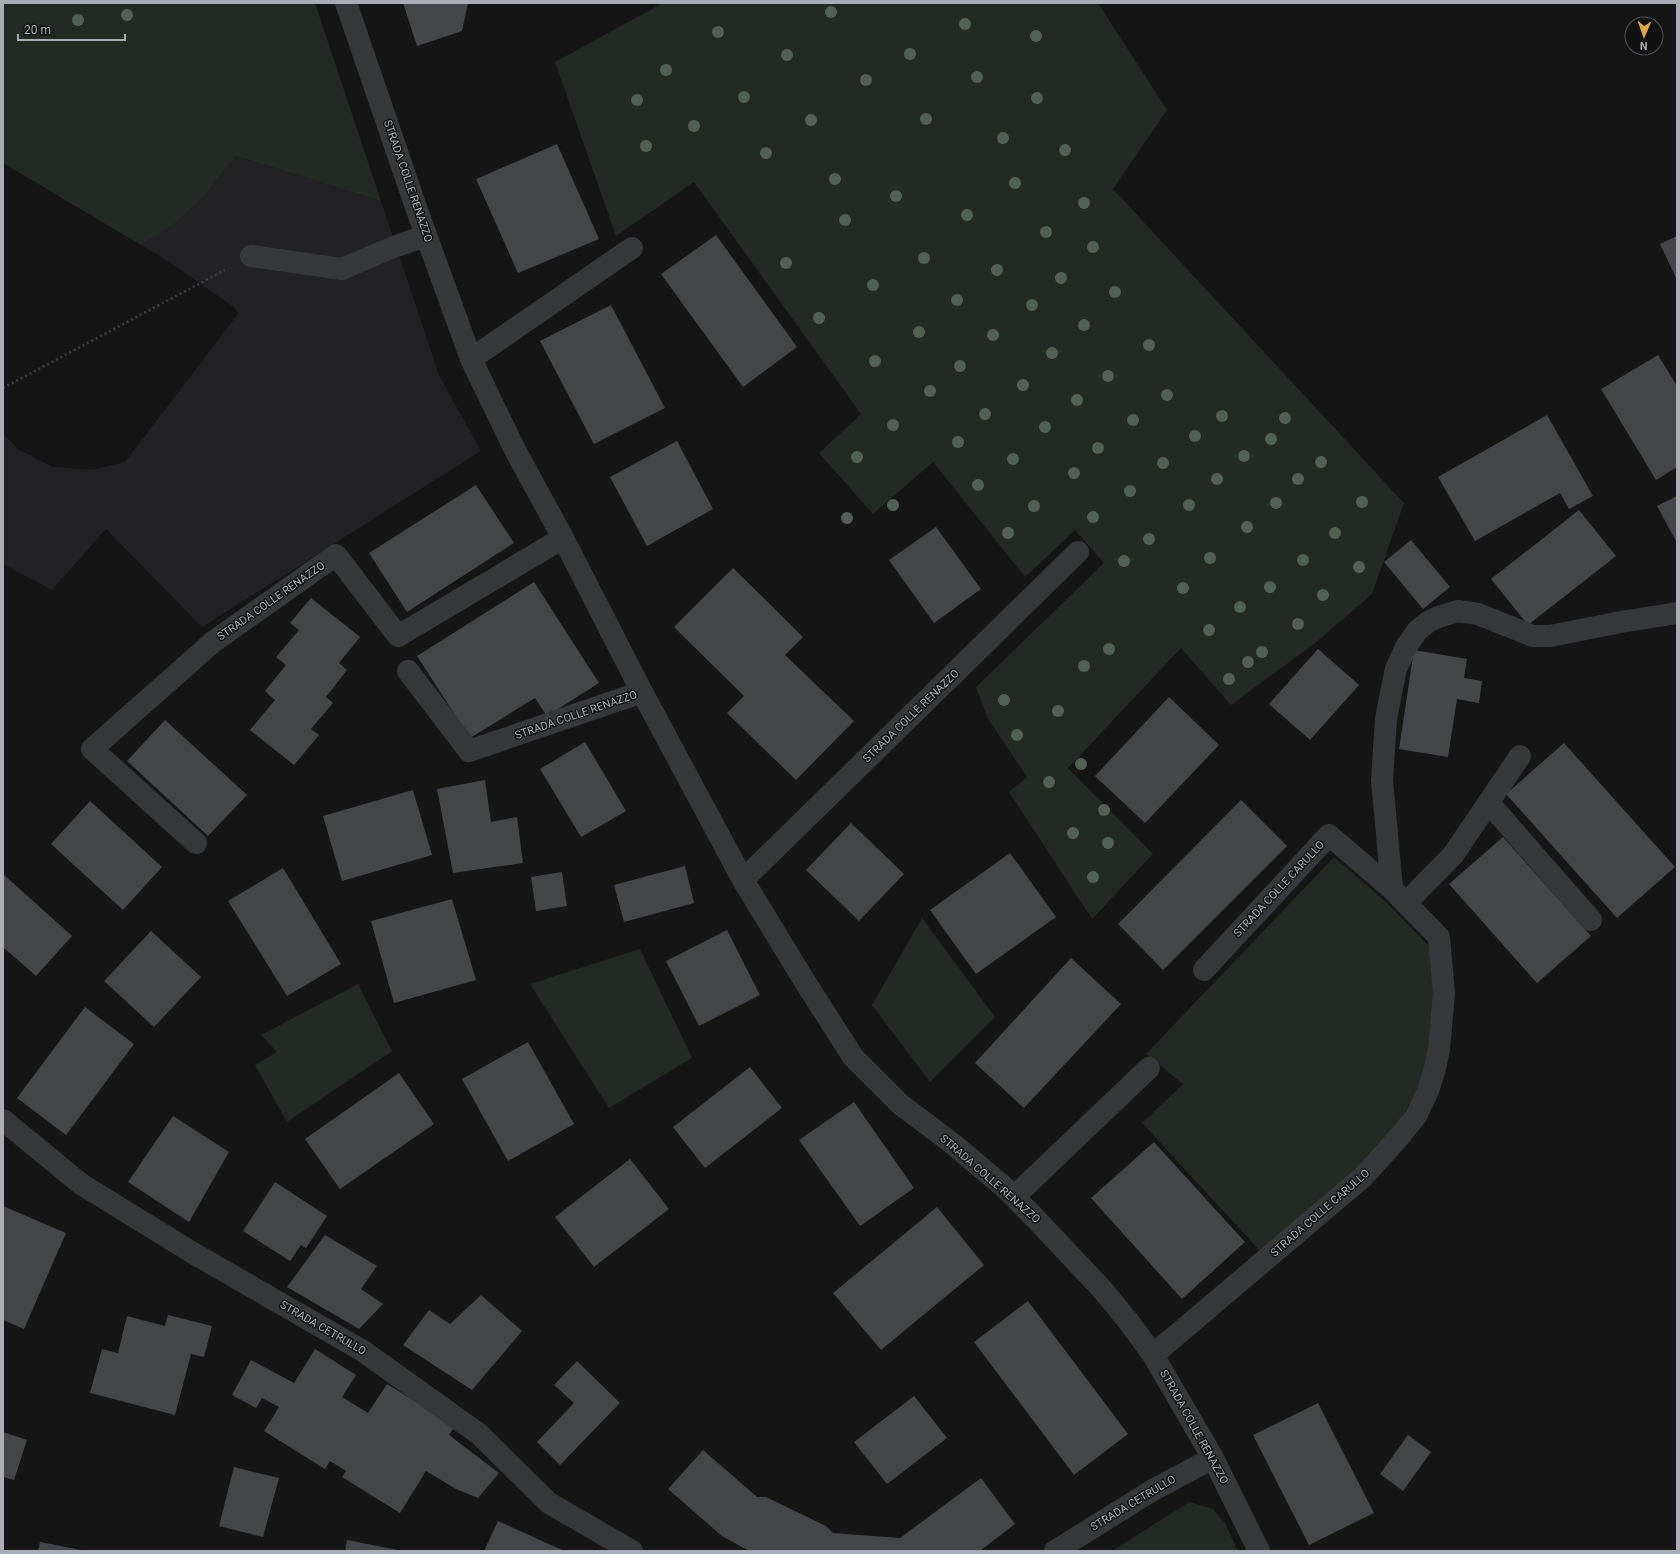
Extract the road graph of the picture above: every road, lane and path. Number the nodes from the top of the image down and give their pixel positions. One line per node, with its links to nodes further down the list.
1 (346, 3): 2 (street, STRADA COLLE RENAZZO)
2 (426, 236): 4 (street); 5 (street, STRADA COLLE RENAZZO)
3 (632, 248): 5 (street)
4 (251, 256): 6 (path)
5 (471, 359): 7 (street, STRADA COLLE RENAZZO)
6 (3, 388)
7 (563, 538): 11 (street, STRADA COLLE RENAZZO); 14 (street, STRADA COLLE RENAZZO)
8 (1078, 552): 15 (street, STRADA COLLE RENAZZO)
9 (1677, 613): 16 (street)
10 (408, 671): 11 (street, STRADA COLLE RENAZZO)
11 (642, 692): 15 (street, STRADA COLLE RENAZZO)
12 (1520, 756): 13 (street)
13 (1489, 803): 16 (street); 17 (street)
14 (196, 843)
15 (743, 880): 21 (street, STRADA COLLE RENAZZO)
16 (1399, 896): 18 (street, STRADA COLLE CARULLO); 22 (street, STRADA COLLE CARULLO)
17 (1591, 920)
18 (1204, 970)
19 (1149, 1068): 21 (street)
20 (3, 1120): 24 (street, STRADA CETRULLO)
21 (1014, 1197): 22 (street, STRADA COLLE RENAZZO)
22 (1153, 1355): 23 (street, STRADA COLLE RENAZZO)
23 (1213, 1458): 25 (street, STRADA CETRULLO); 26 (street, STRADA COLLE RENAZZO)
24 (632, 1551)
25 (1055, 1551)
26 (1259, 1551)

